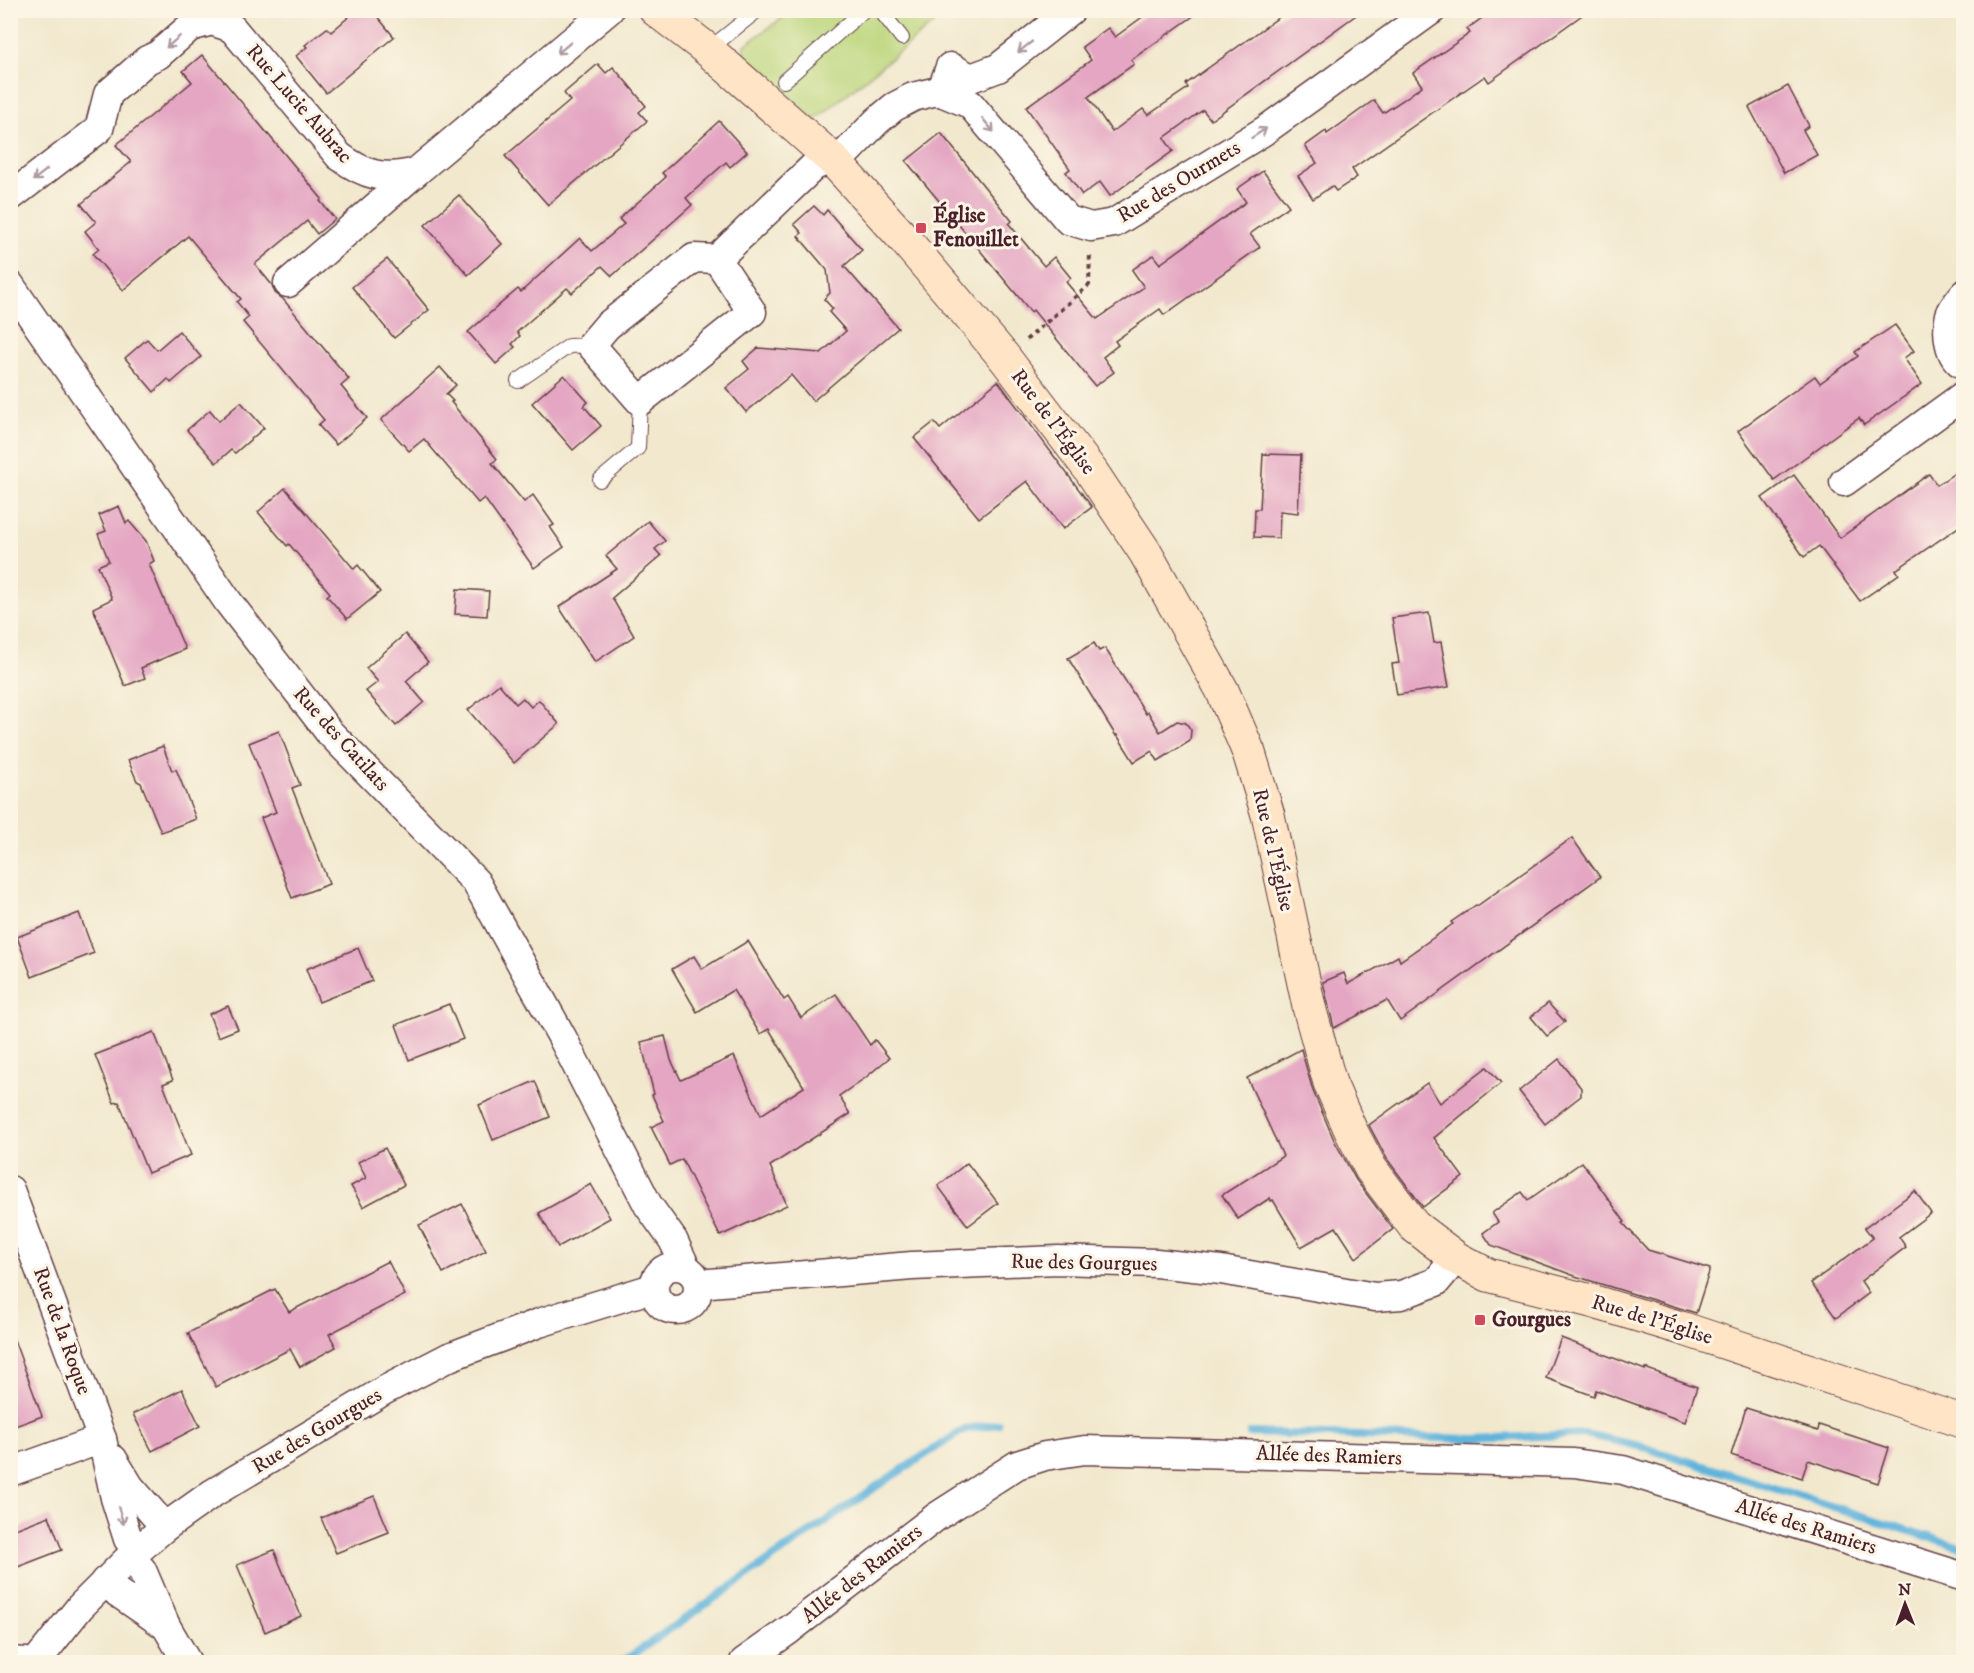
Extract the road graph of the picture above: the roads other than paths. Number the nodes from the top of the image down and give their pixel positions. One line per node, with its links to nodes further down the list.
1 (609, 10): 13 (street, one-way to 13)
2 (656, 10): 9 (main road, Rue de l'Église)
3 (759, 10): 9 (lane)
4 (864, 10): 10 (lane)
5 (880, 10): 8 (lane)
6 (1071, 10): 11 (street, one-way to 11)
7 (1432, 10): 11 (street, Rue des Ourmets, one-way to 7)
8 (902, 38)
9 (708, 50): 12 (main road, Rue de l'Église)
10 (784, 81)
11 (942, 92): 12 (street)
12 (832, 159): 15 (street); 27 (main road, Rue de l'Église)
13 (416, 172): 14 (street, Rue Lucie Aubrac, one-way to 14); 16 (street)
14 (10, 197)
15 (717, 260): 19 (street); 23 (street)
16 (288, 283)
17 (10, 285): 28 (street, Rue des Catilats)
18 (1964, 294): 20 (street)
19 (591, 345): 21 (lane); 23 (street)
20 (1964, 365)
21 (518, 381)
22 (1964, 395): 25 (street)
23 (640, 401): 24 (lane)
24 (600, 480)
25 (1844, 482)
26 (10, 1190): 30 (street, Rue de la Roque)
27 (1456, 1258): 28 (street, Rue des Gourgues); 29 (main road, Rue de l'Église)
28 (674, 1278): 32 (street, Rue des Gourgues)
29 (1964, 1422)
30 (102, 1439): 31 (street); 32 (street, Rue de la Roque); 33 (street, Rue de la Roque, one-way to 33)
31 (10, 1472)
32 (165, 1527): 33 (street, Rue des Gourgues)
33 (134, 1554): 35 (street, Rue des Gourgues); 36 (street)
34 (1964, 1577): 41 (street, Allée des Ramiers)
35 (105, 1581): 36 (street); 39 (street, Rue des Gourgues)
36 (166, 1626): 40 (street)
37 (10, 1661): 38 (street)
38 (26, 1662)
39 (36, 1662)
40 (187, 1662)
41 (744, 1662)

